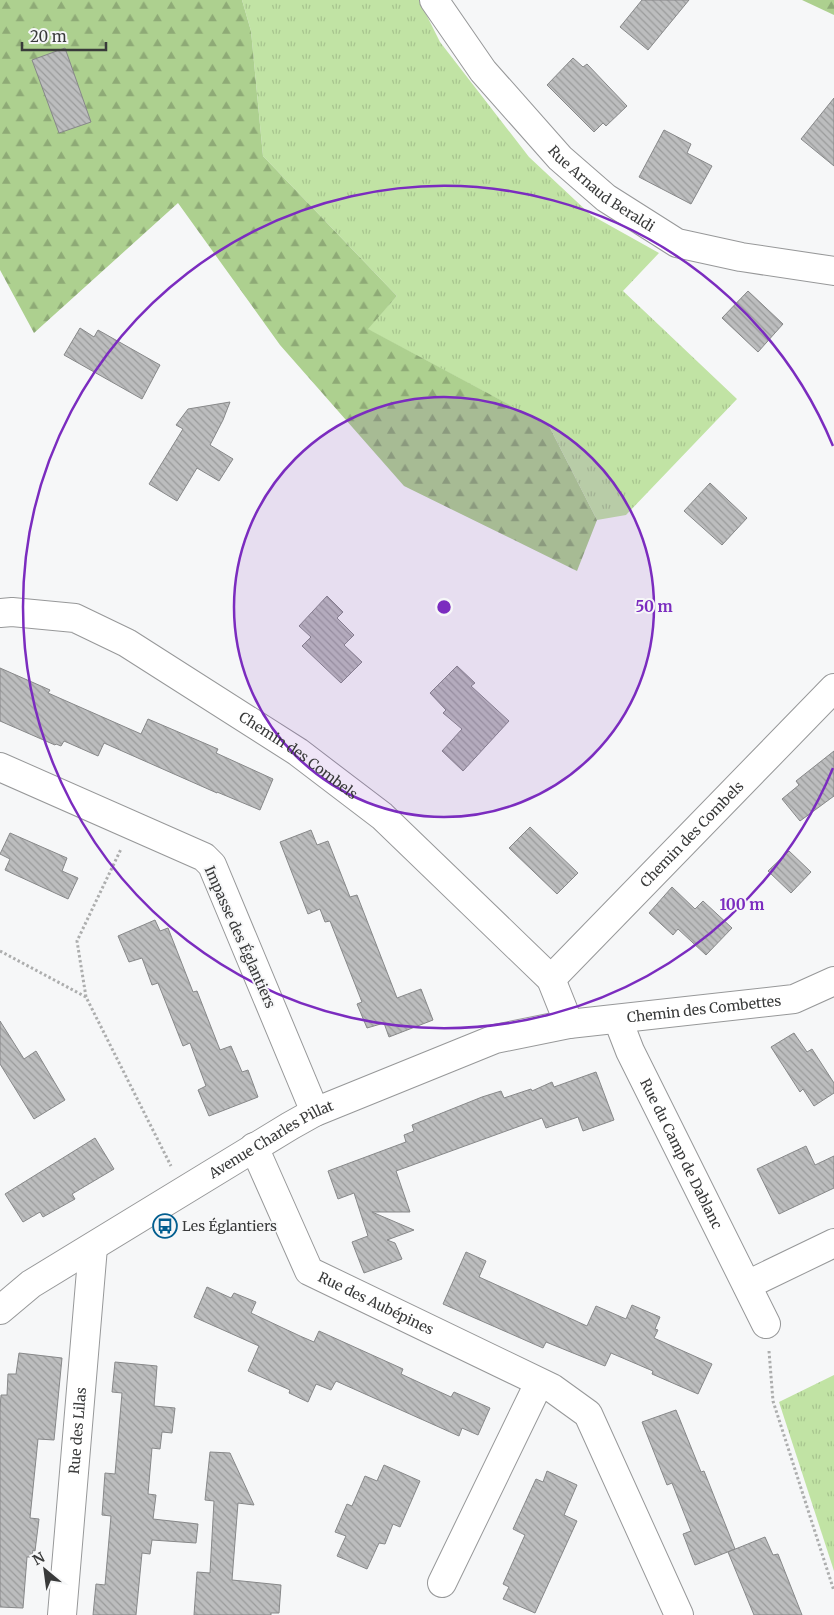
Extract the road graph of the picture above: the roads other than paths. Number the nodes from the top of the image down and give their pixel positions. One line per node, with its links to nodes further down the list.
1 (434, 0): 2 (street, Rue Arnaud Beraldi)
2 (834, 272)
3 (0, 613): 6 (street, Chemin des Combels)
4 (834, 688): 6 (street, Chemin des Combels)
5 (0, 767): 10 (street, Impasse des Églantiers)
6 (550, 979): 9 (street, Chemin des Combels)
7 (834, 981): 8 (street, Chemin des Combettes)
8 (618, 1020): 9 (street, Chemin des Combettes); 14 (street, Rue du Camp de Dablanc)
9 (568, 1024): 10 (street, Avenue Charles Pillat)
10 (315, 1112): 11 (street, Avenue Charles Pillat)
11 (254, 1147): 13 (street, Avenue Charles Pillat); 17 (street, Rue des Aubépines)
12 (834, 1243): 14 (street)
13 (93, 1247): 15 (street, Avenue Charles Pillat); 19 (street, Rue des Lilas)
14 (747, 1285): 16 (street, Rue du Camp de Dablanc)
15 (0, 1310)
16 (766, 1324)
17 (539, 1382): 18 (street); 20 (street, Rue des Aubépines)
18 (442, 1583)
19 (62, 1615)
20 (679, 1615)

